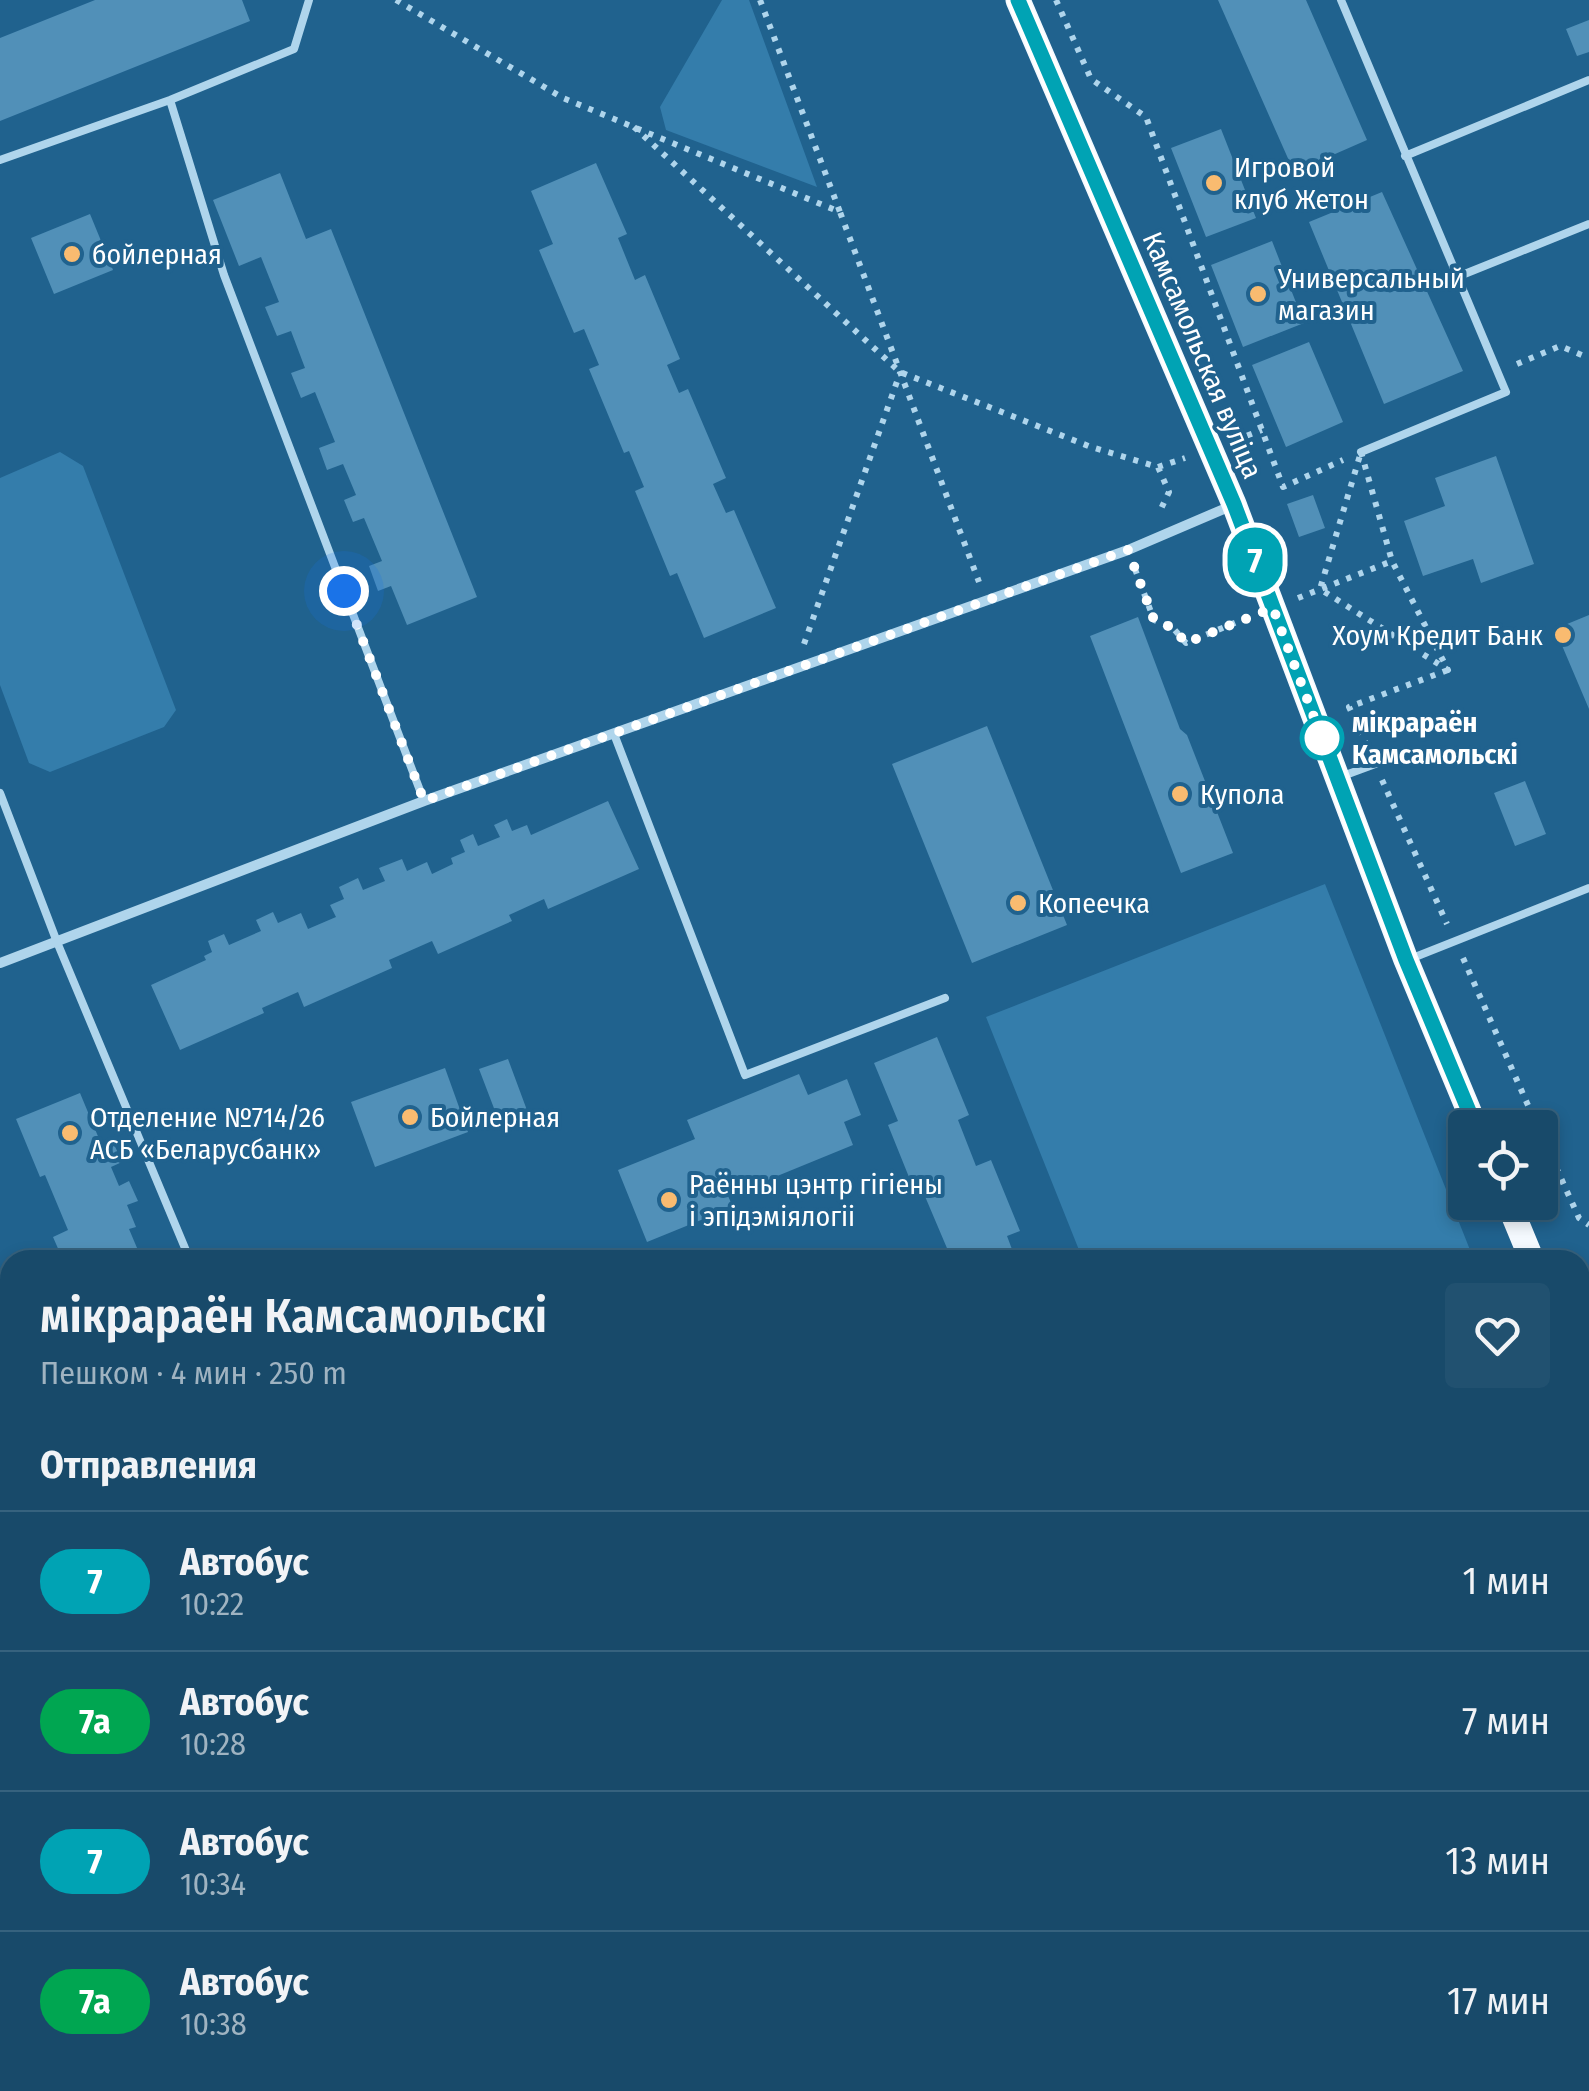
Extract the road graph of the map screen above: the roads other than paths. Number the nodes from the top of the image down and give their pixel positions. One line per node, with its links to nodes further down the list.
1 (308, 0): 5 (lane)
2 (1018, 0): 11 (main road, Камсамольская вуліца)
3 (1341, 0): 6 (lane)
4 (1589, 80): 6 (lane)
5 (170, 100): 7 (lane); 16 (lane)
6 (1405, 156): 9 (lane)
7 (0, 160)
8 (1589, 224): 9 (lane)
9 (1458, 277): 10 (lane)
10 (1361, 452)
11 (1234, 504): 12 (street); 14 (main road, Камсамольская вуліца)
12 (614, 734): 16 (street); 21 (lane)
13 (1397, 756): 14 (lane)
14 (1338, 778): 19 (main road, Камсамольская вуліца)
15 (0, 793): 18 (lane)
16 (424, 801): 18 (street)
17 (1589, 888): 19 (lane)
18 (57, 942): 20 (street); 24 (lane)
19 (1406, 960): 22 (main road, Камсамольская вуліца)
20 (0, 963)
21 (945, 998)
22 (1468, 1110)
23 (1515, 1220): 25 (main road)
24 (186, 1250)
25 (1528, 1250)

